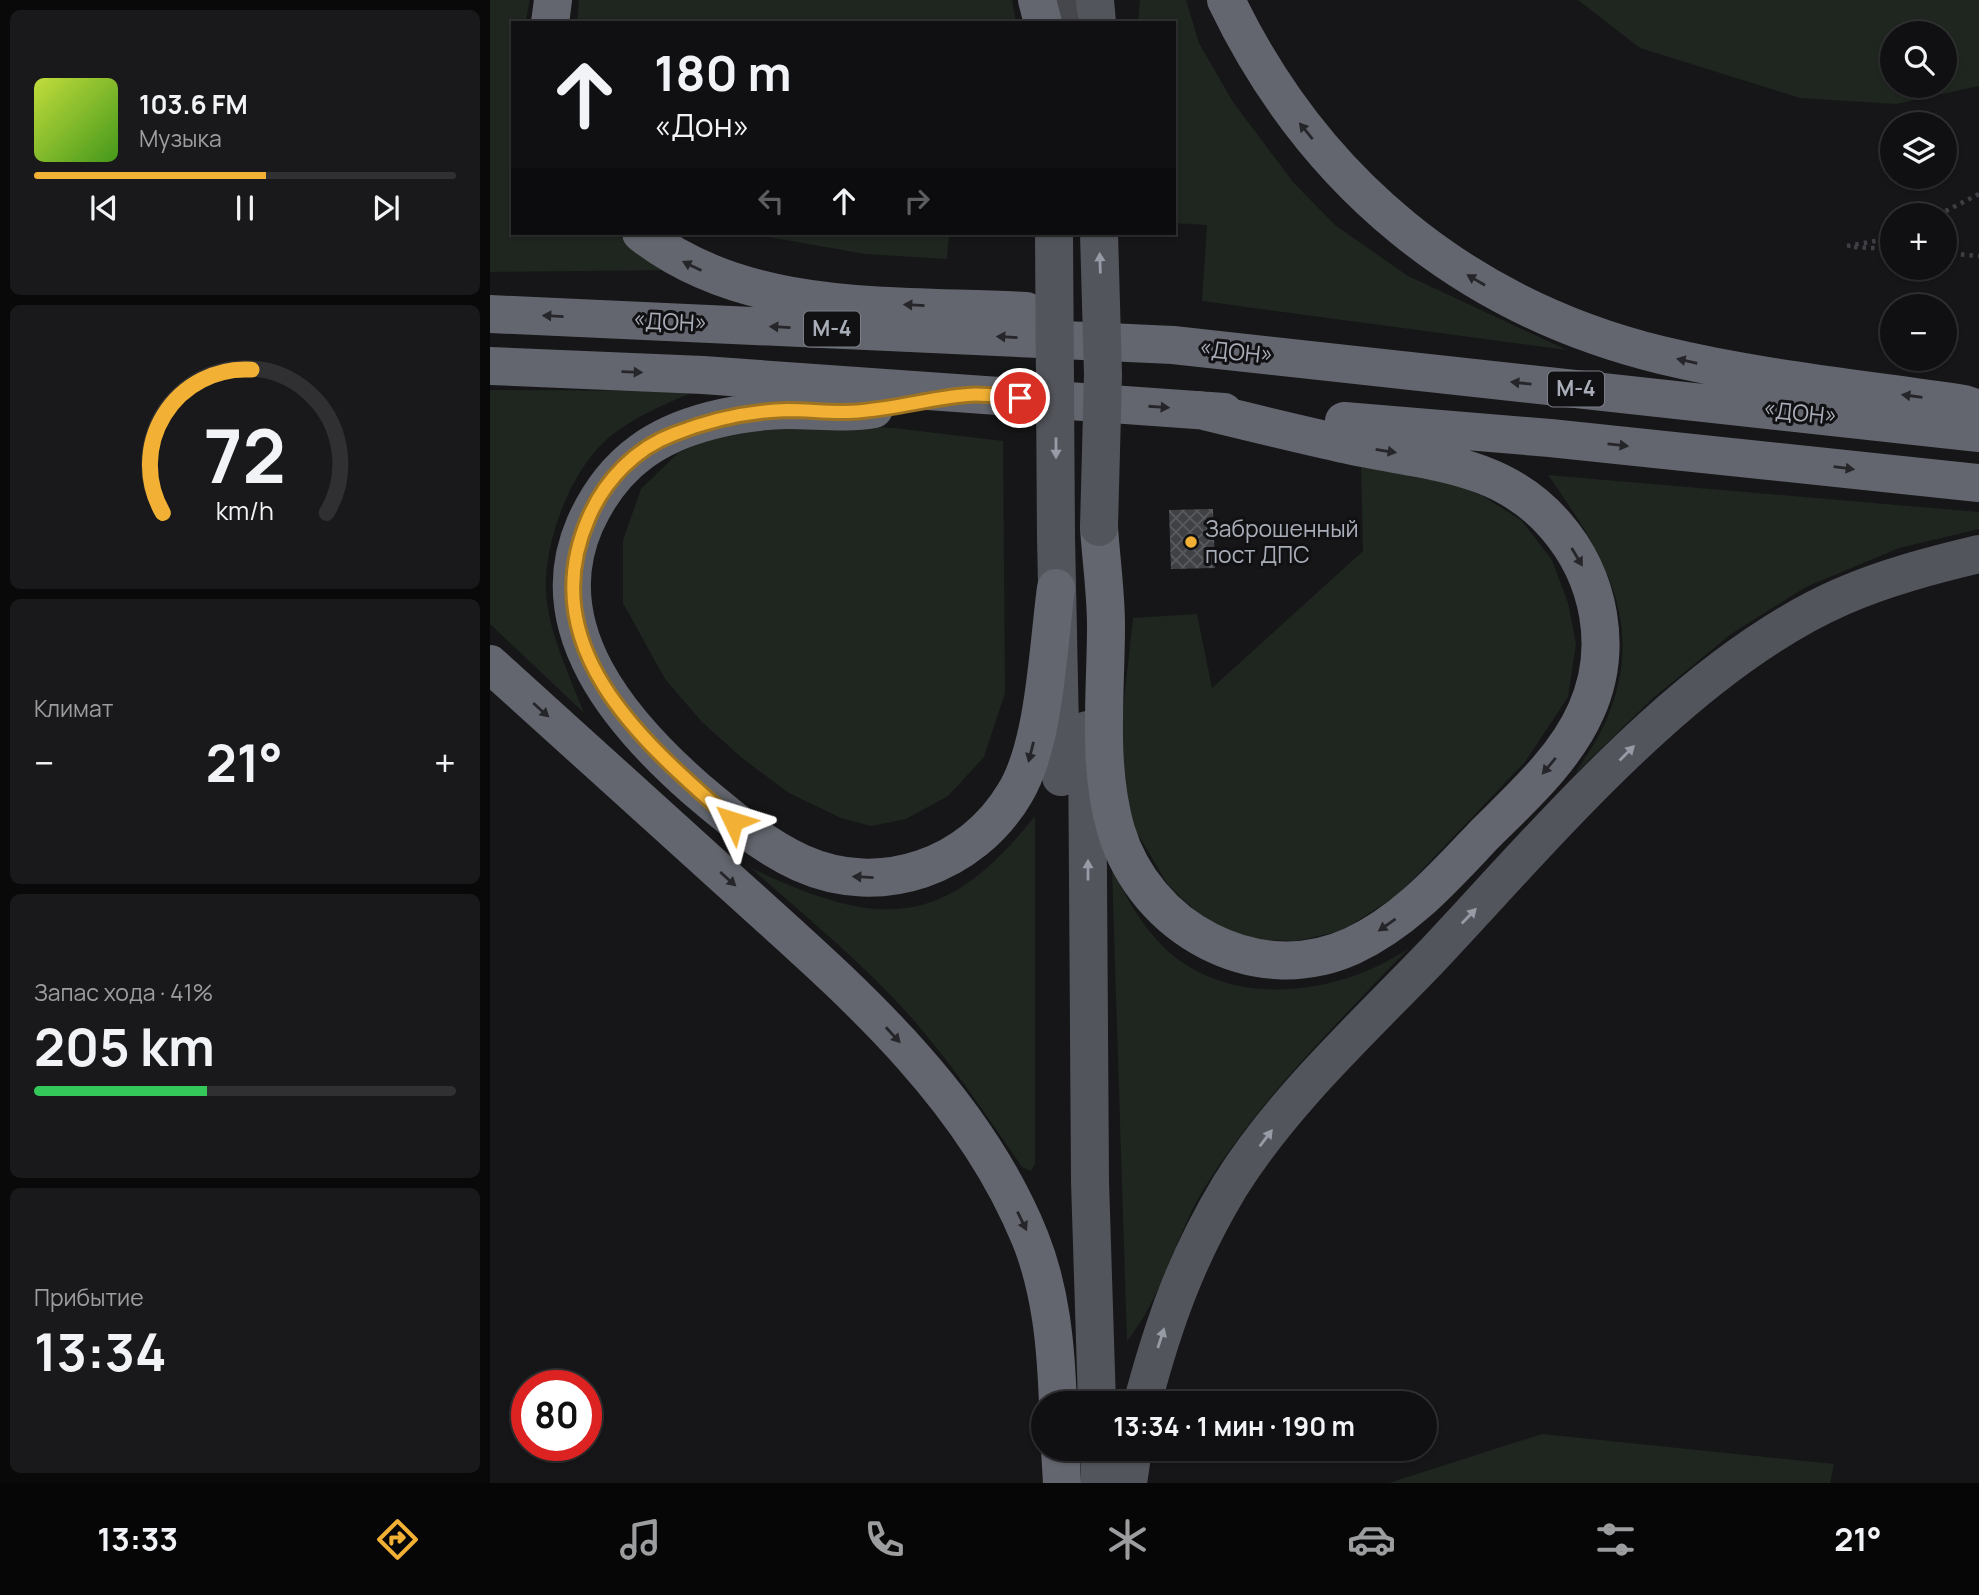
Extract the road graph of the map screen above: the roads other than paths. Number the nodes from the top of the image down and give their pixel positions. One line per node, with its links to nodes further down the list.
1 (553, 0): 7 (highway)
2 (1037, 0): 8 (highway)
3 (1059, 0): 9 (main road)
4 (1095, 0): 10 (main road)
5 (1105, 0): 11 (main road)
6 (1226, 0): 19 (highway, one-way to 6)
7 (550, 21)
8 (1042, 21)
9 (1058, 21)
10 (1097, 21)
11 (1103, 21)
12 (644, 235): 16 (highway, one-way to 12)
13 (1054, 235): 25 (main road, one-way to 25, bridge)
14 (1099, 235): 23 (main road, one-way to 14, bridge)
15 (490, 314): 16 (highway, «ДОН» / М-4, one-way to 15)
16 (1173, 345): 21 (highway, «ДОН» / М-4, one-way to 16)
17 (490, 366): 18 (highway, М-4, one-way to 18)
18 (968, 394): 20 (highway, М-4, one-way to 20); 25 (highway, one-way to 18)
19 (1979, 409)
20 (1200, 410): 22 (highway, М-4, one-way to 22); 23 (highway, one-way to 23)
21 (1979, 433)
22 (1979, 483)
23 (1099, 527): 29 (main road, one-way to 23)
24 (1979, 554): 30 (main road, one-way to 24)
25 (1056, 588): 28 (main road)
26 (490, 664): 27 (highway, one-way to 27)
27 (1058, 1391)
28 (1076, 1391)
29 (1097, 1391)
30 (1146, 1391)
31 (1061, 1461): 35 (highway)
32 (1080, 1461): 36 (main road)
33 (1099, 1461): 37 (main road)
34 (1131, 1461): 38 (main road)
35 (1062, 1483)
36 (1081, 1483)
37 (1100, 1483)
38 (1128, 1483)

